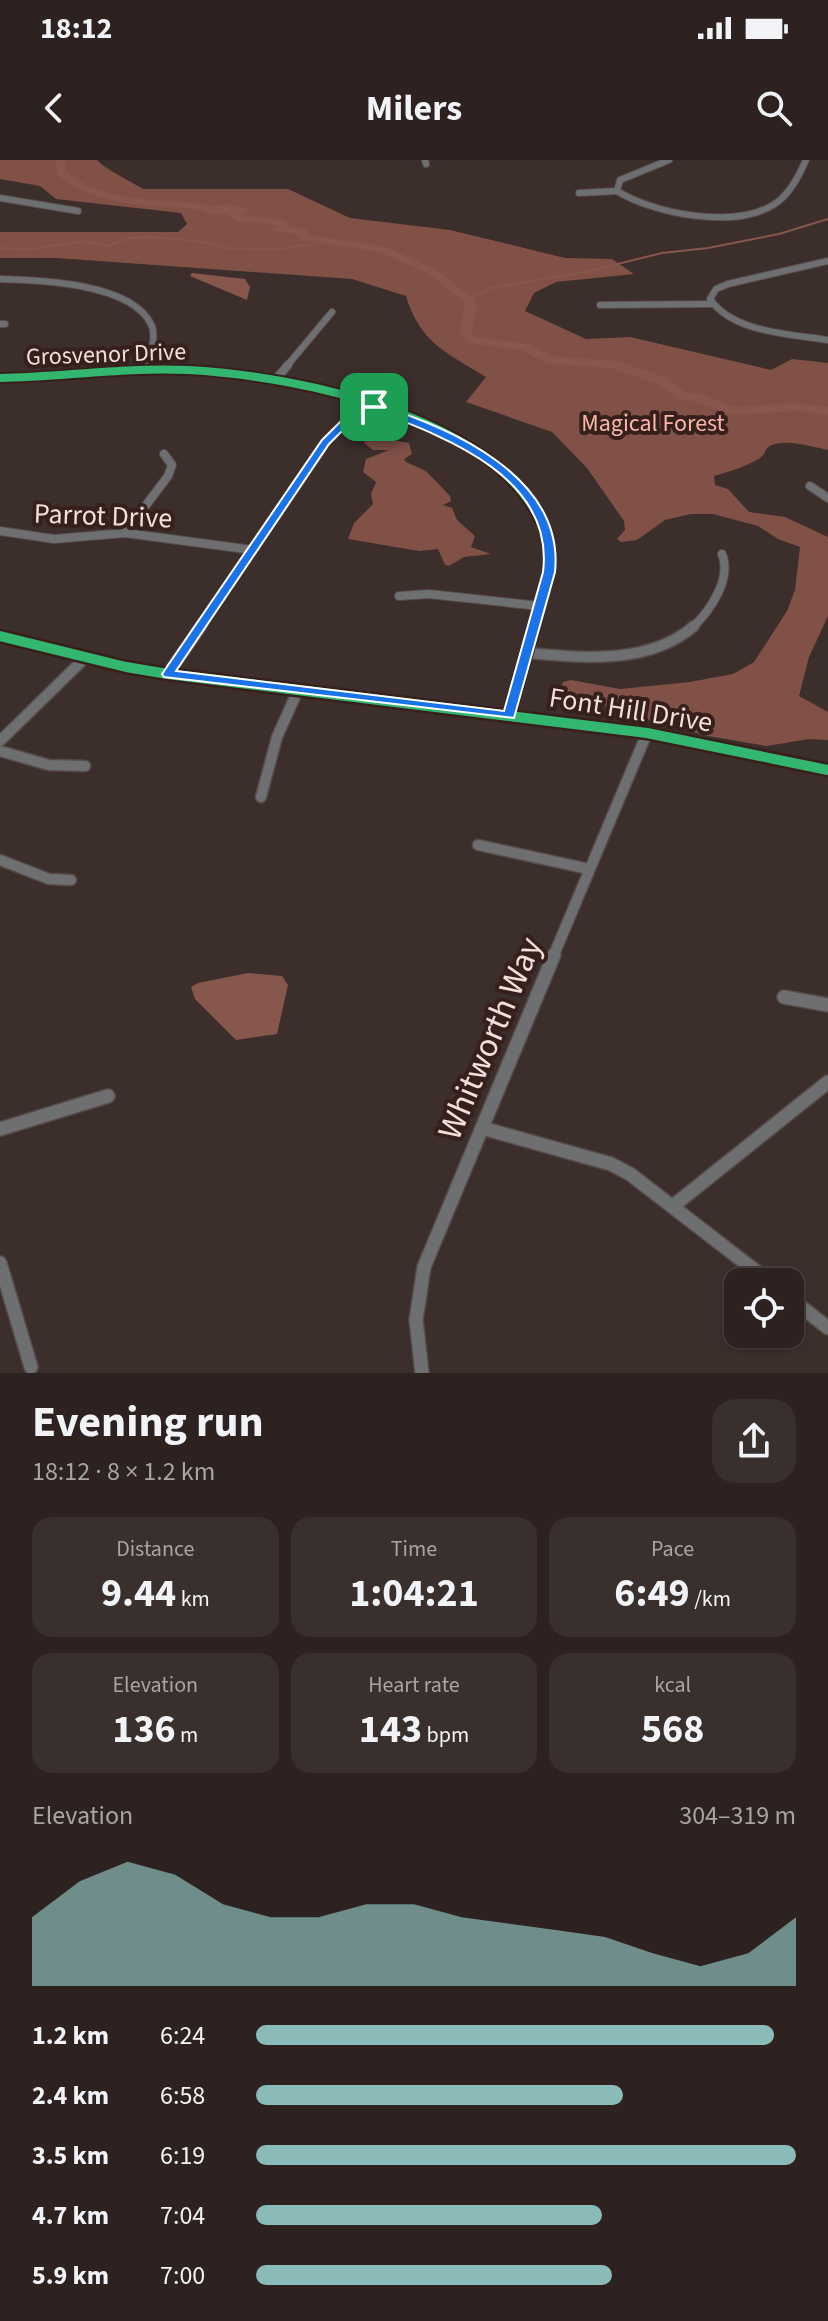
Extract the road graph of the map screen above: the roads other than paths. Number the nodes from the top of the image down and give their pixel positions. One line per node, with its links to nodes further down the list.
1 (669, 160): 3 (street)
2 (806, 160): 3 (street)
3 (617, 191): 4 (street)
4 (579, 193)
5 (0, 198): 6 (street)
6 (78, 211)
7 (828, 261): 9 (street)
8 (0, 279): 13 (street)
9 (711, 304): 10 (street); 12 (street)
10 (600, 305)
11 (332, 312): 15 (street)
12 (828, 340)
13 (148, 370): 14 (street, Grosvenor Drive); 15 (street, Grosvenor Drive)
14 (0, 378)
15 (276, 379): 16 (street, Grosvenor Drive)
16 (374, 407): 22 (street); 25 (street, Grosvenor Drive)
17 (164, 454): 21 (street)
18 (810, 486): 19 (street)
19 (828, 498)
20 (0, 531): 21 (street, Parrot Drive)
21 (125, 533): 22 (street, Parrot Drive)
22 (253, 550): 29 (street)
23 (722, 554): 27 (street)
24 (399, 596): 25 (street)
25 (539, 606): 27 (street, Grosvenor Drive)
26 (0, 636): 28 (street, Font Hill Drive)
27 (528, 653): 31 (street, Grosvenor Drive)
28 (86, 657): 29 (street, Font Hill Drive); 33 (street)
29 (168, 674): 30 (street, Font Hill Drive)
30 (298, 690): 31 (street, Font Hill Drive); 37 (street)
31 (509, 715): 32 (street, Font Hill Drive)
32 (647, 733): 36 (street, Font Hill Drive); 40 (street, Whitworth Way)
33 (0, 741)
34 (0, 751): 35 (street)
35 (85, 766)
36 (828, 770)
37 (261, 797)
38 (478, 845): 40 (street)
39 (0, 860): 41 (street)
40 (589, 869): 46 (street, Whitworth Way)
41 (71, 880)
42 (784, 997): 43 (street)
43 (828, 1005)
44 (828, 1082): 48 (street)
45 (108, 1096): 47 (street)
46 (482, 1128): 48 (street); 54 (street, Whitworth Way)
47 (0, 1129)
48 (673, 1206): 50 (street)
49 (0, 1263): 53 (street)
50 (752, 1268)
51 (804, 1309): 52 (street)
52 (828, 1328)
53 (31, 1367)
54 (422, 1373)

